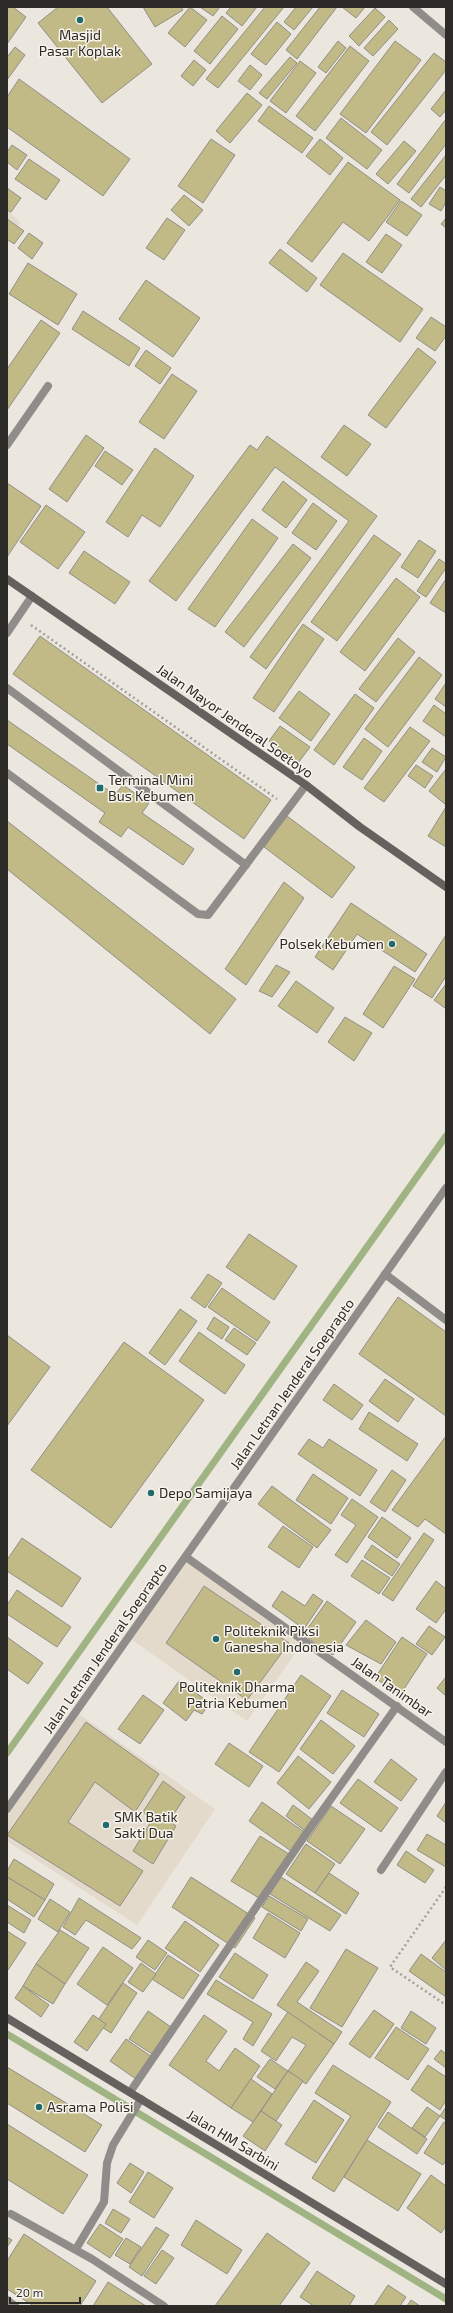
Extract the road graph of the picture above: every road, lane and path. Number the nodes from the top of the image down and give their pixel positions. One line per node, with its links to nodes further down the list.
1 (413, 7): 2 (street)
2 (446, 35)
3 (48, 386): 4 (street)
4 (7, 445)
5 (7, 579): 6 (main road, Jalan Mayor Jenderal Soetoyo)
6 (32, 596): 8 (street); 11 (main road, Jalan Mayor Jenderal Soetoyo)
7 (27, 622): 12 (path)
8 (7, 633)
9 (7, 688): 13 (street)
10 (7, 773): 13 (street)
11 (306, 785): 12 (street); 14 (main road, Jalan Mayor Jenderal Soetoyo)
12 (289, 808): 13 (street)
13 (246, 865)
14 (446, 887)
15 (446, 1188): 16 (street, Jalan Letnan Jenderal Soeprapto)
16 (385, 1274): 17 (street); 18 (street, Jalan Letnan Jenderal Soeprapto)
17 (446, 1320)
18 (186, 1557): 19 (street, Jalan Tanimbar); 22 (street, Jalan Letnan Jenderal Soeprapto)
19 (397, 1706): 20 (street, Jalan Tanimbar); 27 (street)
20 (446, 1742)
21 (446, 1772): 23 (street)
22 (7, 1810)
23 (381, 1870)
24 (446, 1887): 25 (path)
25 (446, 2005)
26 (7, 2018): 27 (main road, Jalan HM Sarbini)
27 (130, 2092): 28 (main road, Jalan HM Sarbini)
28 (139, 2102): 30 (street); 31 (main road, Jalan HM Sarbini)
29 (11, 2214): 30 (street)
30 (76, 2249): 34 (street)
31 (446, 2284)
32 (7, 2300): 33 (street)
33 (15, 2306)
34 (164, 2306)

